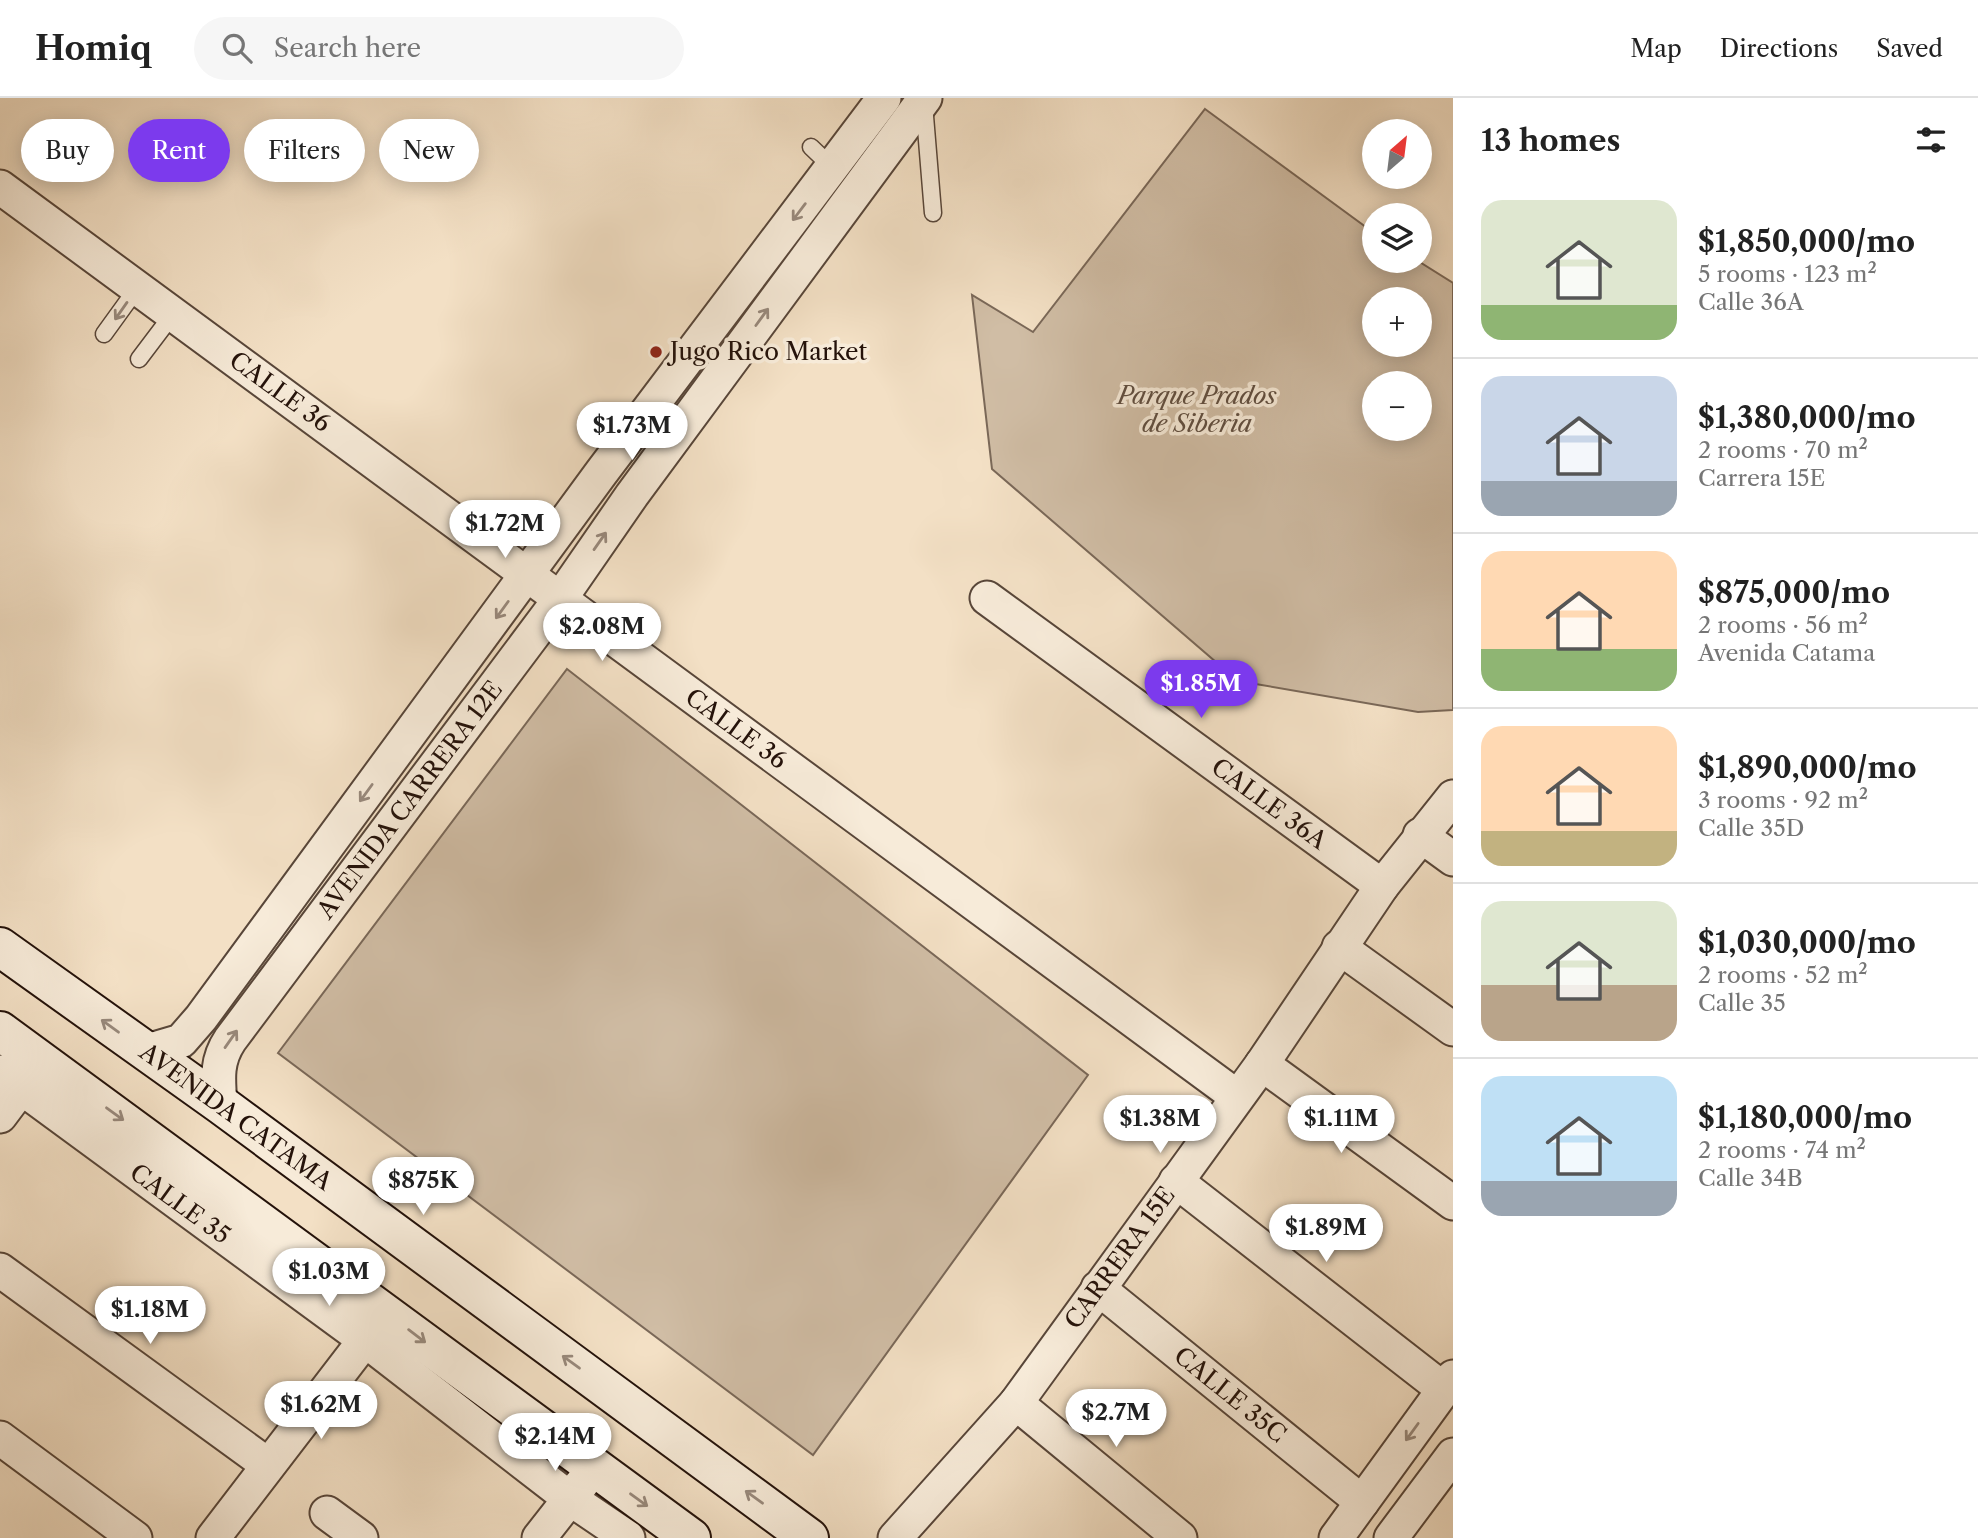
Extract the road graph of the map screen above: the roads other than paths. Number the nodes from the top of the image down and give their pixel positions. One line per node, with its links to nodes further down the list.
1 (884, 98): 3 (street, AVENIDA CARRERA 12E)
2 (924, 99): 5 (street, AVENIDA CARRERA 12E); 6 (lane)
3 (822, 157): 5 (lane); 11 (street, AVENIDA CARRERA 12E, one-way to 11)
4 (0, 187): 7 (street, CALLE 36)
5 (854, 191): 12 (street, AVENIDA CARRERA 12E, one-way to 5)
6 (933, 213)
7 (138, 287): 8 (street, CALLE 36); 9 (lane, one-way to 9)
8 (173, 314): 10 (lane); 13 (street, CALLE 36)
9 (104, 334)
10 (139, 359)
11 (601, 473): 12 (street); 13 (street, AVENIDA CARRERA 12E)
12 (632, 495): 15 (street, AVENIDA CARRERA 12E, one-way to 12)
13 (528, 574): 15 (street, CALLE 36); 24 (street, AVENIDA CARRERA 12E, one-way to 24)
14 (987, 598): 19 (street, CALLE 36A)
15 (560, 599): 27 (street, CALLE 36); 28 (street, AVENIDA CARRERA 12E, one-way to 15)
16 (1453, 797): 17 (street, CARRERA 15E)
17 (1420, 835): 18 (street); 19 (street, CARRERA 15E)
18 (1453, 859)
19 (1382, 886): 21 (street, CARRERA 15E)
20 (0, 947): 24 (main road, AVENIDA CATAMA, one-way to 20)
21 (1339, 947): 22 (street); 25 (street, CARRERA 15E)
22 (1453, 1029)
23 (0, 1031): 34 (main road, one-way to 34)
24 (147, 1051): 28 (main road, AVENIDA CATAMA)
25 (1262, 1064): 27 (street, CARRERA 15E); 31 (street)
26 (11, 1080): 29 (street); 34 (street, CALLE 35)
27 (1236, 1096): 30 (street, CARRERA 15E)
28 (220, 1104): 50 (main road, AVENIDA CATAMA, one-way to 28)
29 (0, 1116)
30 (1176, 1181): 33 (street, CARRERA 15E); 35 (street)
31 (1453, 1203)
32 (0, 1270): 39 (street)
33 (1098, 1288): 36 (street, CARRERA 15E); 42 (street, CALLE 35C)
34 (375, 1327): 39 (street); 40 (main road, one-way to 40); 41 (street, CALLE 35)
35 (1448, 1383): 42 (street, one-way to 42)
36 (1016, 1403): 51 (street, CARRERA 15E); 52 (street)
37 (0, 1438): 44 (street)
38 (1453, 1455): 54 (street)
39 (268, 1465): 45 (street)
40 (595, 1468): 41 (street); 49 (main road, one-way to 49)
41 (569, 1498): 47 (street); 48 (street, CALLE 35)
42 (1362, 1502): 53 (street)
43 (327, 1513): 46 (street)
44 (135, 1538)
45 (214, 1538)
46 (361, 1538)
47 (539, 1538)
48 (628, 1538)
49 (691, 1538)
50 (809, 1538)
51 (895, 1538)
52 (1180, 1538)
53 (1336, 1538)
54 (1391, 1538)

